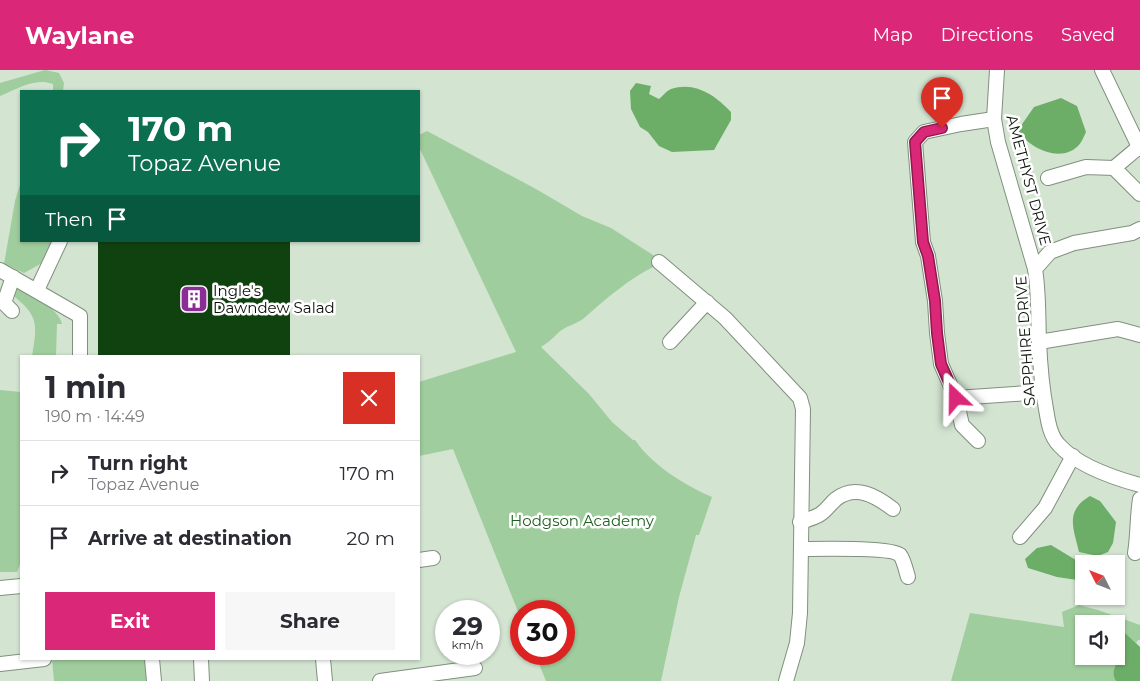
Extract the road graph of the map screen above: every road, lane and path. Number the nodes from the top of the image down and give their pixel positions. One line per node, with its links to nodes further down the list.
1 (997, 70): 3 (street, AMETHYST DRIVE)
2 (1102, 70): 4 (street)
3 (994, 119): 11 (street, AMETHYST DRIVE); 22 (street)
4 (1140, 148): 5 (street)
5 (1114, 168): 6 (street); 7 (street)
6 (1048, 178)
7 (1140, 194)
8 (1140, 229): 11 (street, SAPPHIRE DRIVE)
9 (60, 242): 14 (street)
10 (659, 262): 15 (street)
11 (1035, 269): 19 (street, SAPPHIRE DRIVE)
12 (0, 270): 13 (street)
13 (13, 277): 14 (street); 16 (street)
14 (37, 290): 20 (street)
15 (707, 302): 18 (street); 28 (street)
16 (12, 311)
17 (1140, 335): 19 (street)
18 (670, 342)
19 (1039, 342): 21 (street, SAPPHIRE DRIVE)
20 (80, 355)
21 (1043, 392): 22 (street); 24 (street, SAPPHIRE DRIVE)
22 (956, 398): 23 (street)
23 (978, 440)
24 (1073, 456): 25 (street, SAPPHIRE DRIVE); 29 (street)
25 (1140, 485)
26 (1140, 499): 31 (street)
27 (893, 509): 28 (street)
28 (800, 522): 30 (street)
29 (1020, 537)
30 (801, 550): 34 (street); 47 (street)
31 (1135, 553)
32 (433, 558): 33 (street)
33 (420, 560)
34 (908, 577)
35 (20, 586): 36 (street)
36 (0, 588)
37 (35, 660): 41 (street)
38 (152, 660): 43 (street)
39 (201, 660): 44 (street)
40 (323, 660): 45 (street)
41 (0, 664)
42 (475, 668): 46 (street)
43 (154, 681)
44 (202, 681)
45 (325, 681)
46 (380, 681)
47 (786, 681)

